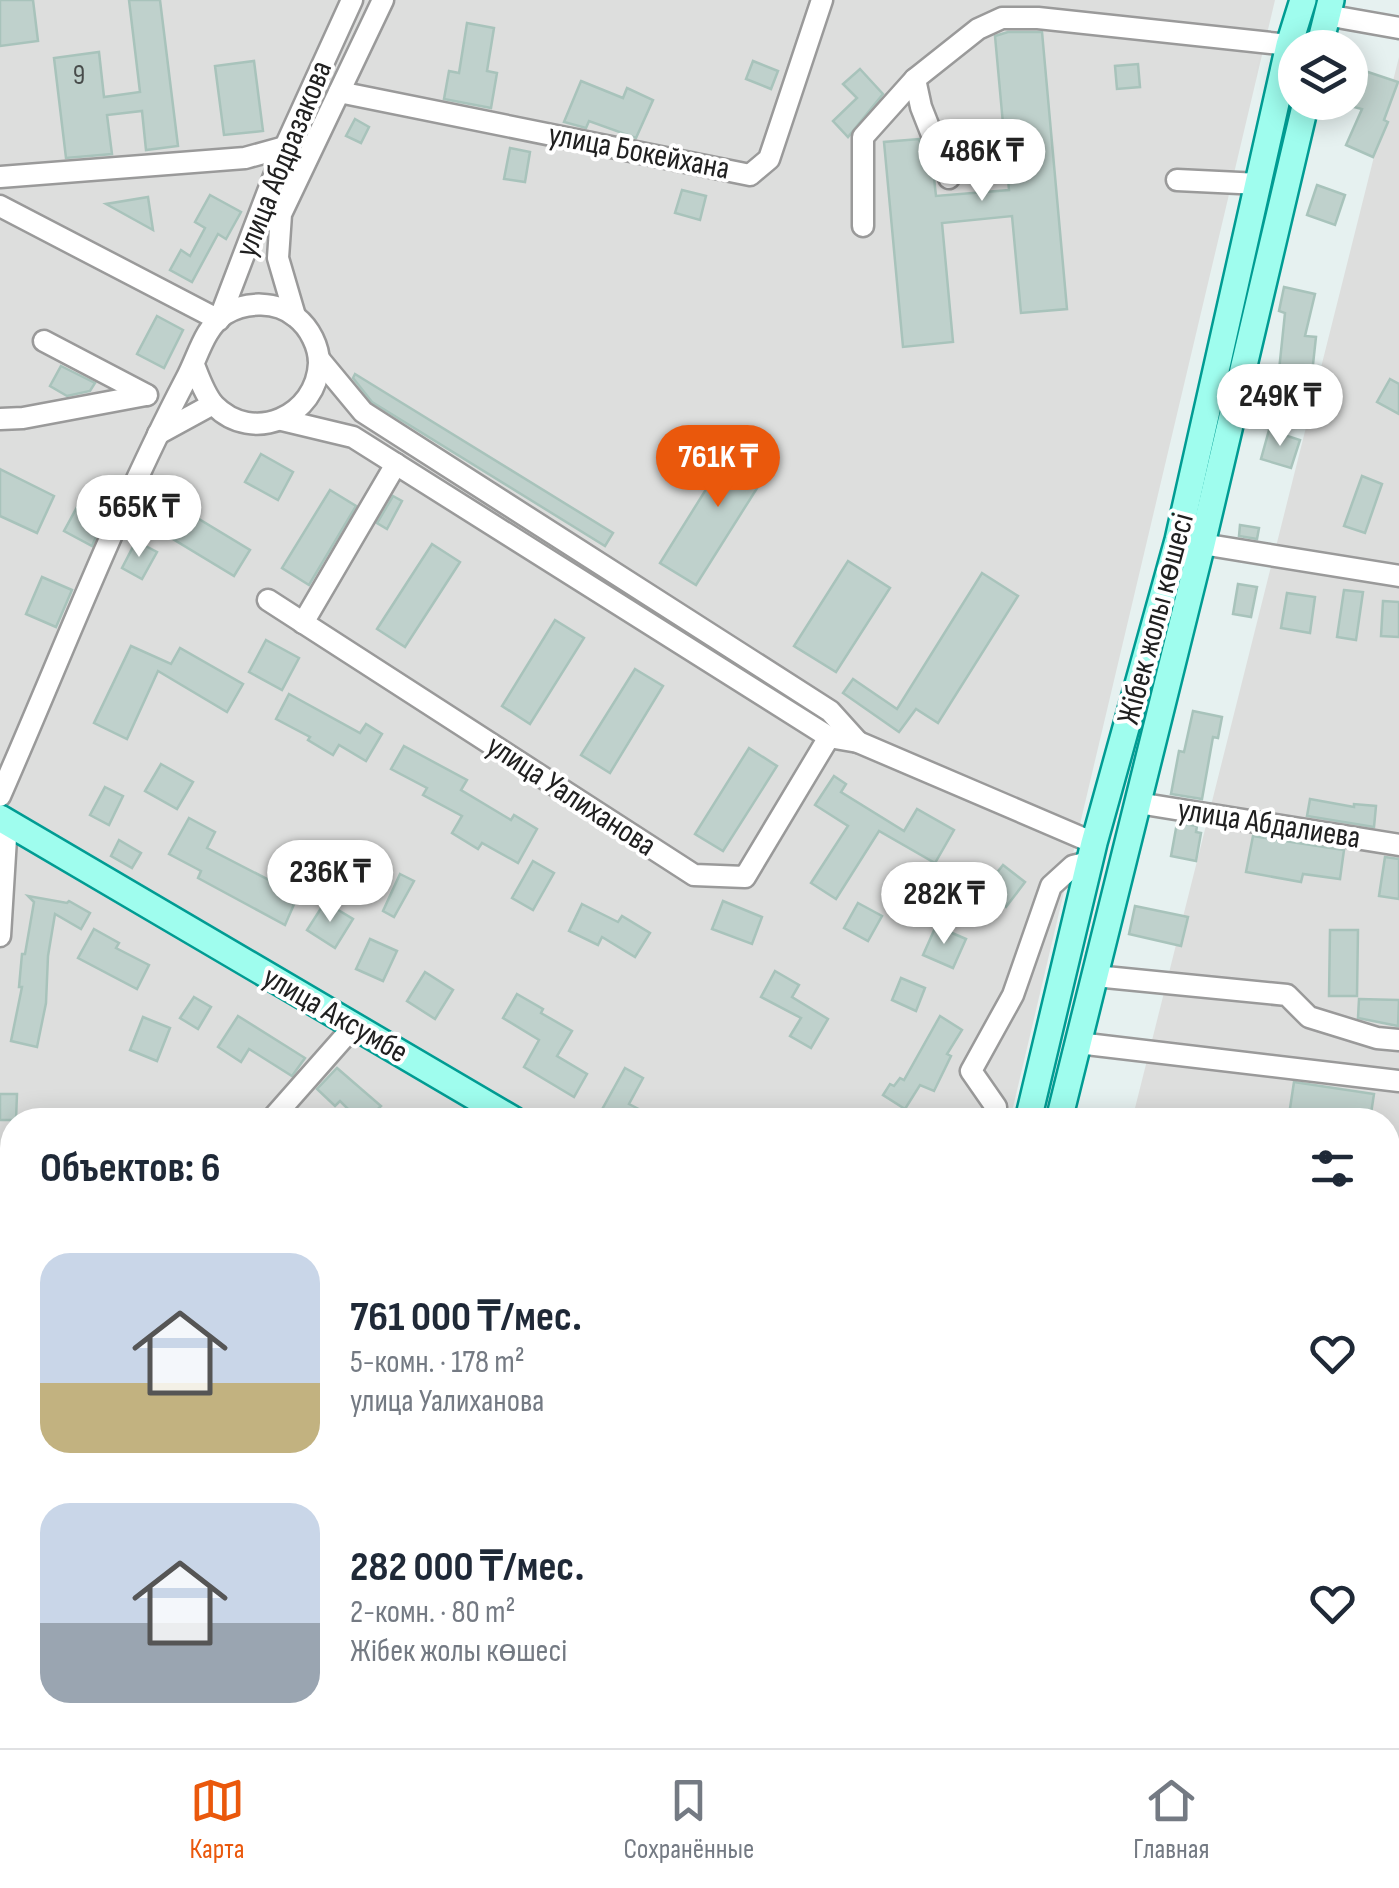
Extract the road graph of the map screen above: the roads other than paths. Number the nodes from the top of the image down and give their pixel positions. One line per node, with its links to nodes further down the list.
1 (352, 0): 13 (street, улица Абдразакова)
2 (383, 0): 10 (street, улица Абдразакова)
3 (822, 0): 10 (street, улица Бокейхана)
4 (1303, 0): 7 (main road, Жібек жолы көшесі)
5 (1329, 7): 6 (street)
6 (1399, 28)
7 (1294, 30)
8 (1278, 44): 9 (street)
9 (915, 79): 15 (street); 19 (street)
10 (339, 92): 20 (street, улица Абдразакова)
11 (1278, 98): 17 (main road, Жібек жолы көшесі)
12 (1302, 120): 32 (main road, Жібек жолы көшесі)
13 (285, 146): 14 (street); 21 (street, улица Абдразакова)
14 (0, 178)
15 (949, 178)
16 (1177, 180): 17 (street)
17 (1260, 184): 42 (main road, Жібек жолы көшесі)
18 (0, 206): 21 (street)
19 (863, 226)
20 (295, 316): 21 (street); 23 (street)
21 (219, 320): 24 (street)
22 (44, 340): 25 (street)
23 (319, 359): 29 (street); 37 (street)
24 (194, 365): 26 (street); 27 (street)
25 (146, 395): 27 (street); 28 (street)
26 (213, 404): 29 (street); 30 (street)
27 (171, 408): 30 (street)
28 (0, 418)
29 (282, 420): 31 (street)
30 (158, 434): 38 (street)
31 (396, 464): 35 (street); 36 (street)
32 (1202, 544): 33 (street); 39 (main road, Жібек жолы көшесі)
33 (1399, 576)
34 (268, 600): 35 (street, улица Уалиханова)
35 (303, 623): 36 (street, улица Уалиханова)
36 (829, 737): 37 (street)
37 (858, 742): 42 (street)
38 (0, 796)
39 (1138, 803): 41 (street, улица Абдалиева); 44 (main road, Жібек жолы көшесі)
40 (4, 820): 43 (street); 45 (main road, улица Аксумбе)
41 (1399, 844)
42 (1092, 852): 51 (street); 52 (main road, Жібек жолы көшесі)
43 (0, 936)
44 (1095, 976): 46 (street); 47 (main road, Жібек жолы көшесі)
45 (354, 1026): 49 (street); 50 (main road, улица Аксумбе)
46 (1399, 1040)
47 (1078, 1043): 48 (street); 53 (main road, Жібек жолы көшесі)
48 (1399, 1081)
49 (281, 1108)
50 (494, 1108)
51 (996, 1108)
52 (1031, 1108)
53 (1062, 1108)

